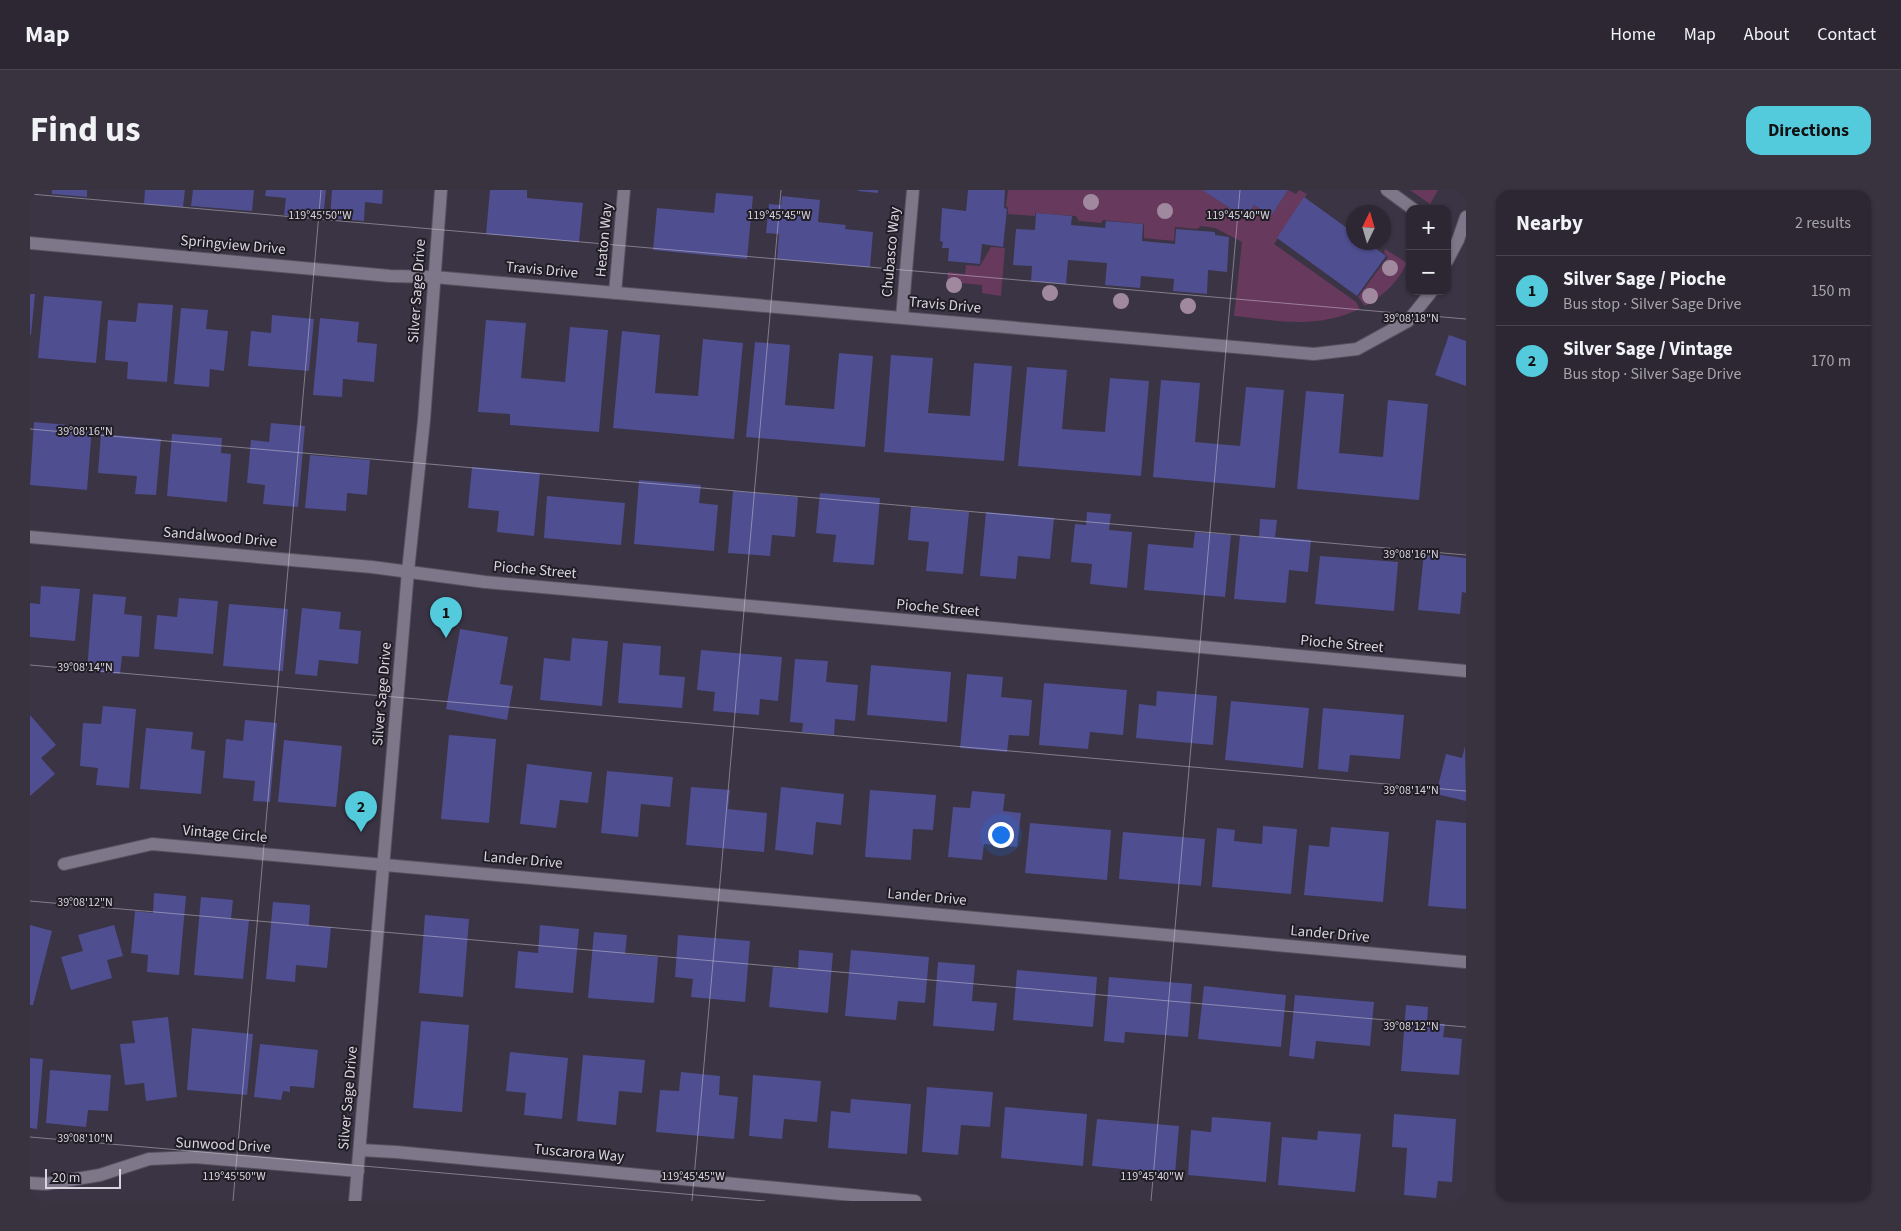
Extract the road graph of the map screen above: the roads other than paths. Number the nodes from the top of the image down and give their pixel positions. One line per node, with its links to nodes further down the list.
1 (441, 190): 10 (street, Silver Sage Drive)
2 (624, 190): 11 (street, Heaton Way)
3 (913, 190): 13 (street, Chubasco Way)
4 (1386, 190): 5 (street)
5 (1407, 205)
6 (1466, 217): 7 (street)
7 (1452, 237): 9 (street)
8 (30, 243): 10 (street, Springview Drive)
9 (1449, 250)
10 (434, 276): 11 (street, Travis Drive); 15 (street, Silver Sage Drive)
11 (615, 293): 13 (street, Travis Drive)
12 (1429, 295): 13 (street, Travis Drive)
13 (902, 317)
14 (30, 537): 15 (street, Sandalwood Drive)
15 (408, 570): 16 (street, Pioche Street); 18 (street, Silver Sage Drive)
16 (1466, 671)
17 (64, 864): 18 (street, Vintage Circle)
18 (385, 864): 19 (street, Lander Drive); 20 (street, Silver Sage Drive)
19 (1466, 962)
20 (360, 1150): 21 (street, Silver Sage Drive); 24 (street, Tuscarora Way)
21 (358, 1171): 22 (street, Sunwood Drive); 23 (street, Silver Sage Drive)
22 (30, 1183)
23 (355, 1201)
24 (914, 1201)

